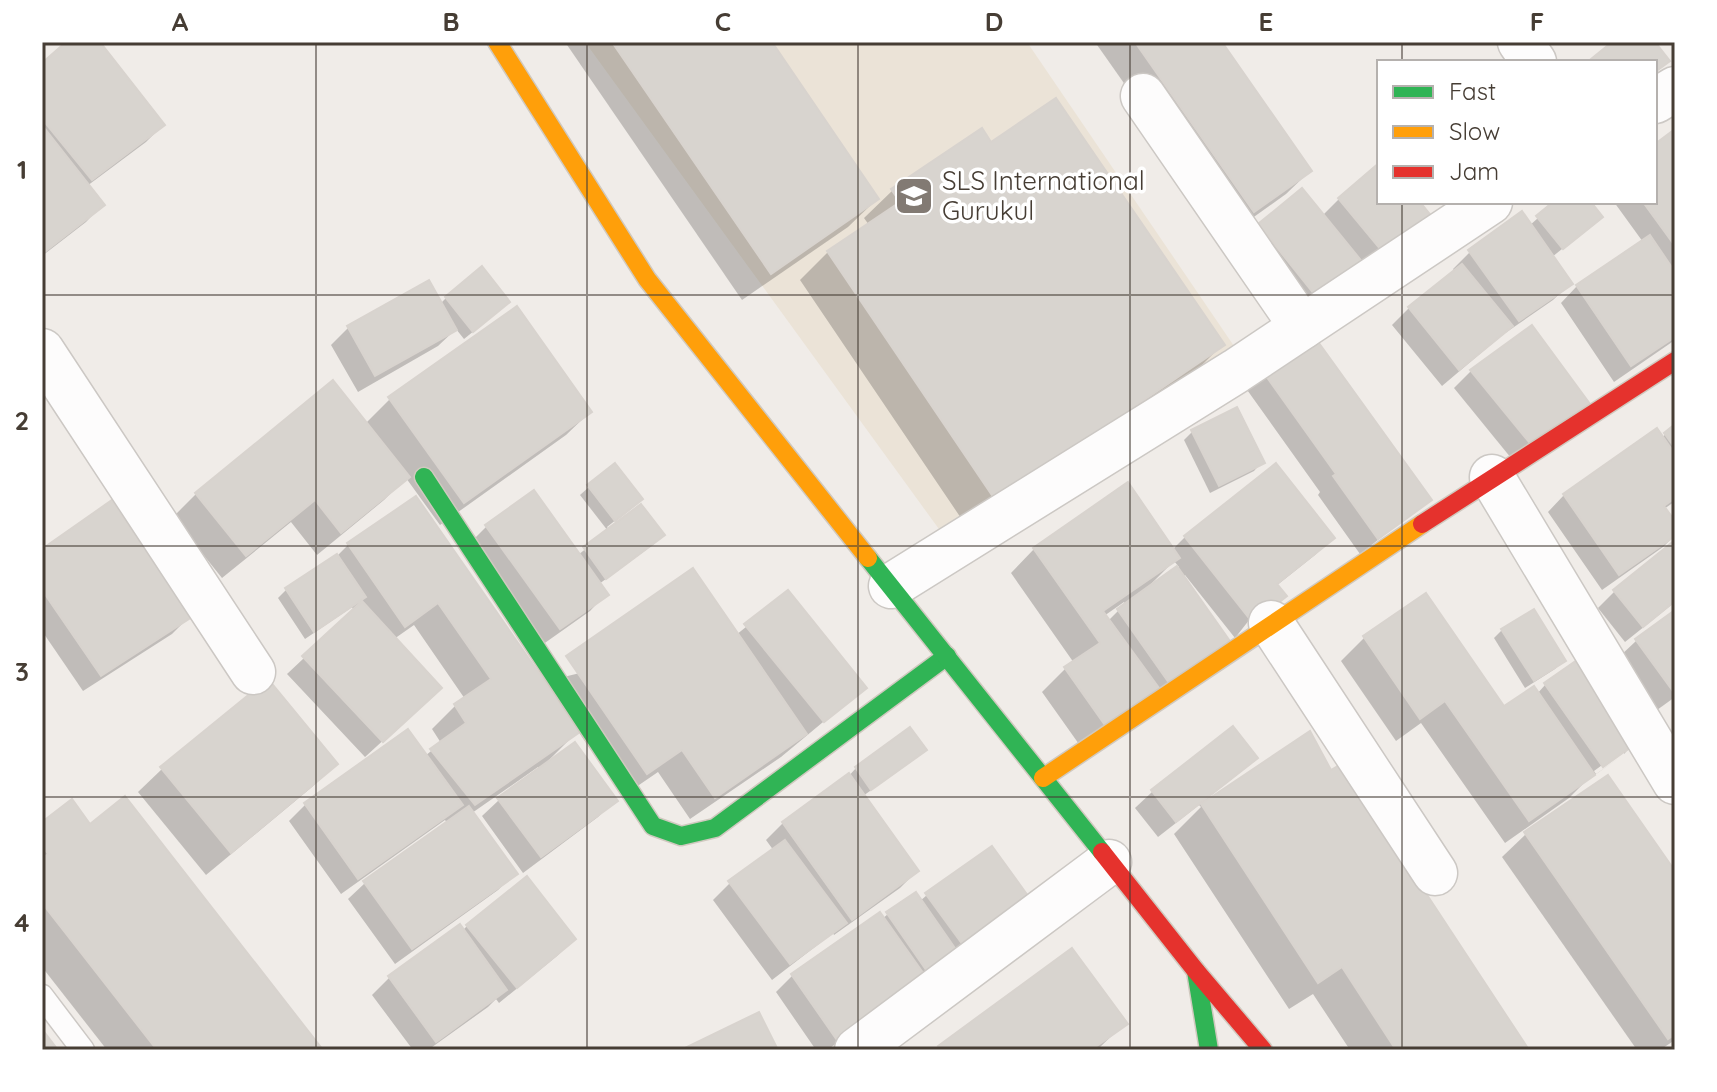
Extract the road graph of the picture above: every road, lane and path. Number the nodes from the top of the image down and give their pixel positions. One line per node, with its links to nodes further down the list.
1 (497, 42): 13 (street)
2 (1520, 42): 3 (street)
3 (1533, 60)
4 (1675, 89): 6 (street)
5 (1143, 96): 8 (street)
6 (1657, 100)
7 (1487, 204): 8 (street)
8 (1302, 327): 13 (street)
9 (42, 351): 16 (street)
10 (1675, 361): 12 (street)
11 (424, 477): 15 (street)
12 (1492, 477): 14 (street); 18 (street)
13 (891, 586): 15 (street)
14 (1271, 623): 17 (street); 20 (street)
15 (947, 656): 17 (street)
16 (253, 672)
17 (1043, 778): 19 (street)
18 (1675, 782)
19 (1109, 862): 21 (street); 24 (street)
20 (1435, 873)
21 (1196, 971): 25 (street); 26 (street)
22 (42, 996): 23 (lane)
23 (83, 1050)
24 (857, 1050)
25 (1209, 1050)
26 (1263, 1050)

